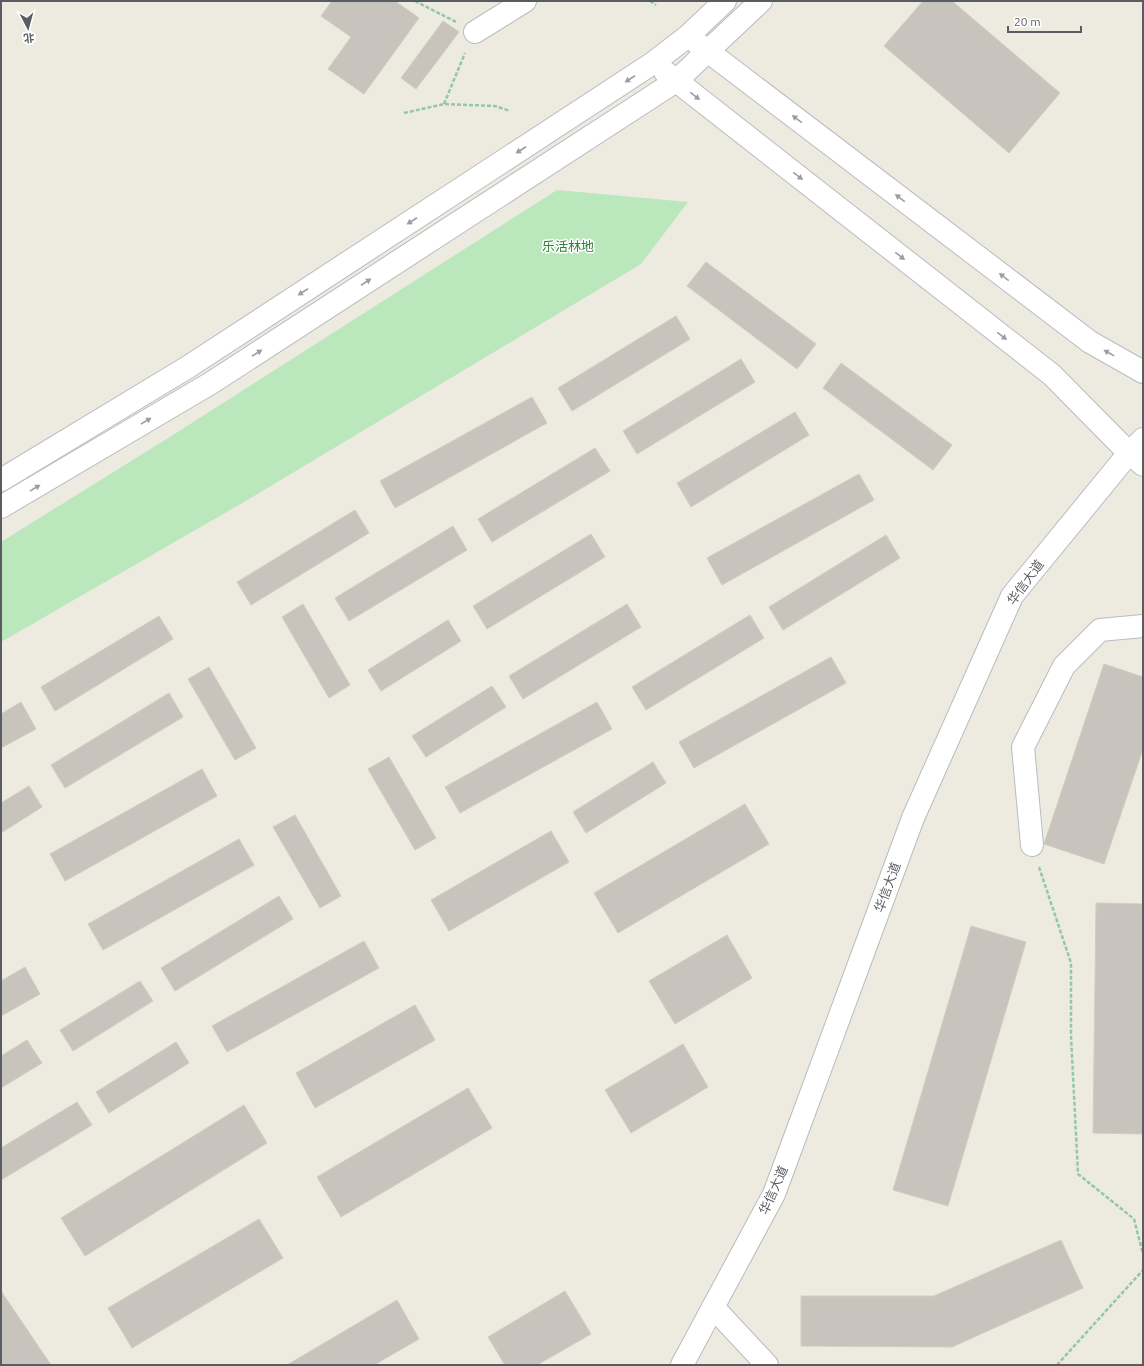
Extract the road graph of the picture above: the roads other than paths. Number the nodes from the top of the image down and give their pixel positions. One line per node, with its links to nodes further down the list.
1 (525, 1): 4 (street)
2 (725, 1): 5 (street)
3 (761, 1): 6 (street)
4 (474, 32)
5 (688, 36): 6 (street); 7 (street)
6 (708, 51): 8 (street); 9 (street, one-way to 6)
7 (653, 63): 8 (street); 11 (street, one-way to 11)
8 (676, 81): 10 (street, one-way to 10); 12 (street, one-way to 8)
9 (1143, 372)
10 (1138, 452): 15 (street, 华信大道)
11 (1, 480)
12 (1, 508)
13 (1143, 626): 14 (street)
14 (1032, 845)
15 (713, 1307): 16 (street, 华信大道); 17 (street)
16 (682, 1365)
17 (767, 1365)

